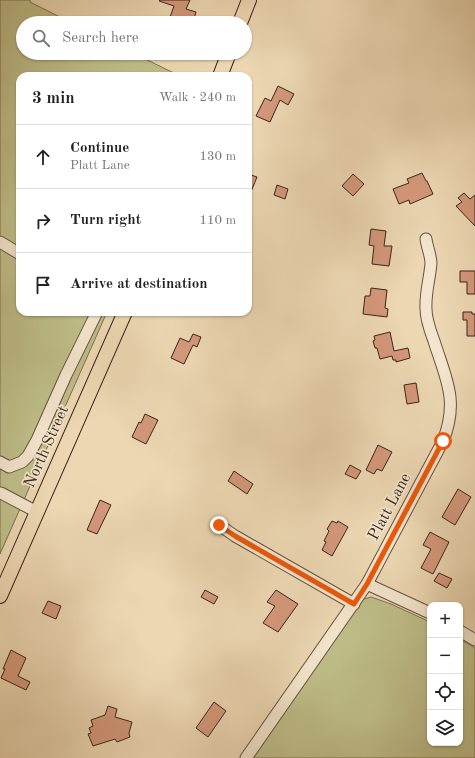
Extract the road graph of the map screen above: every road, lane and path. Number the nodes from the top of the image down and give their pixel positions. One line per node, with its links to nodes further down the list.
1 (249, 0): 2 (main road)
2 (243, 16)
3 (226, 60): 4 (main road)
4 (222, 72)
5 (426, 240): 14 (street, Platt Lane)
6 (0, 242): 7 (street)
7 (16, 252)
8 (95, 316): 10 (street)
9 (123, 316): 12 (main road, North Street)
10 (0, 462)
11 (1, 493): 12 (street)
12 (37, 512): 15 (main road, North Street)
13 (219, 525): 16 (street)
14 (367, 584): 16 (street, Platt Lane); 17 (street)
15 (0, 596)
16 (354, 604): 20 (street, Platt Lane)
17 (427, 612)
18 (463, 633): 19 (street)
19 (475, 640)
20 (246, 758)

